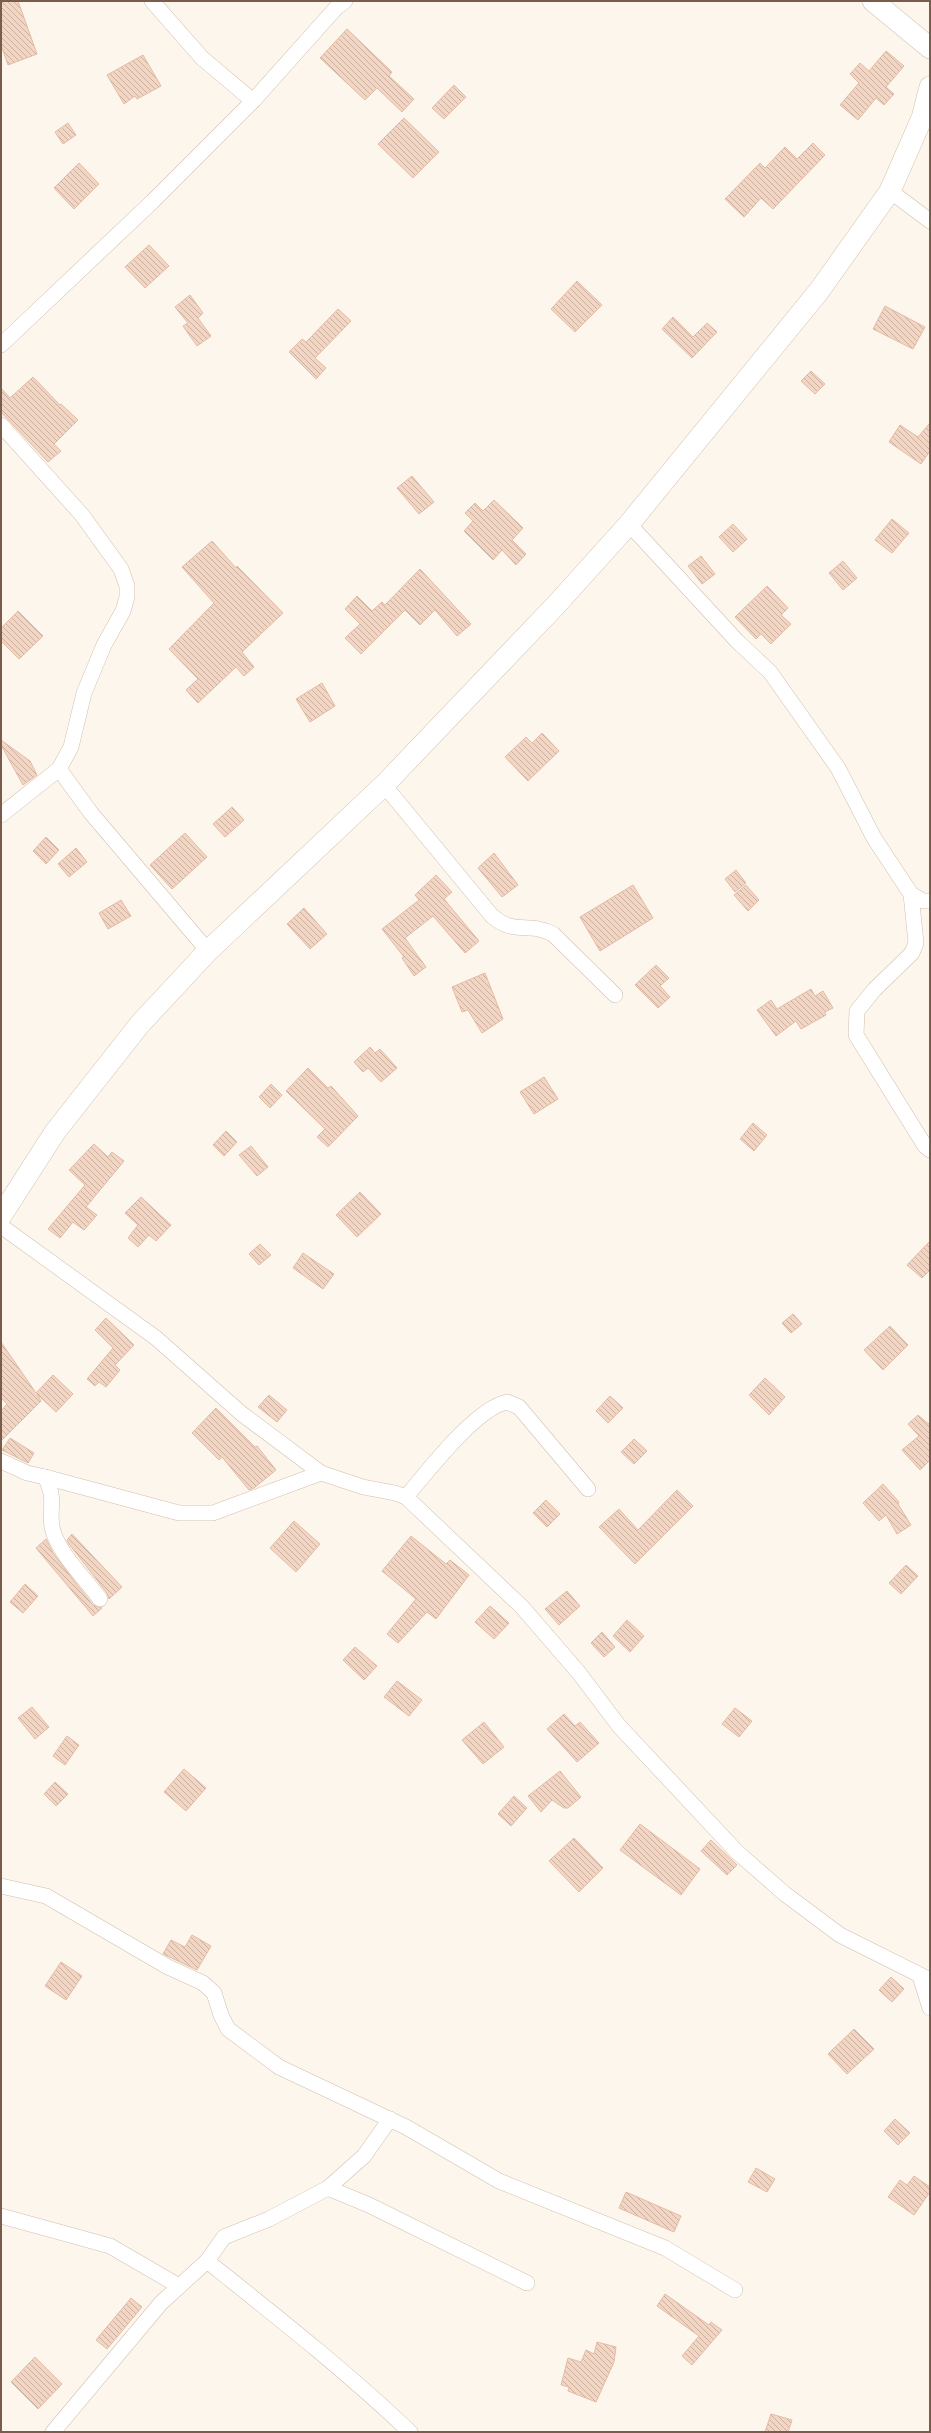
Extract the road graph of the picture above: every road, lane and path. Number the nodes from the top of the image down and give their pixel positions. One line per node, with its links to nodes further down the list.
1 (152, 1): 6 (street)
2 (345, 1): 6 (street)
3 (874, 1): 4 (main road)
4 (930, 48)
5 (930, 88): 7 (main road)
6 (253, 101): 9 (street)
7 (890, 191): 8 (street); 11 (main road)
8 (930, 221)
9 (1, 345)
10 (1, 425): 12 (street)
11 (629, 524): 13 (main road); 15 (street)
12 (59, 769): 14 (street); 17 (street)
13 (384, 785): 17 (main road); 18 (street)
14 (1, 815)
15 (911, 894): 16 (street); 19 (street)
16 (930, 901)
17 (208, 951): 20 (main road)
18 (615, 995)
19 (930, 1150)
20 (1, 1216)
21 (1, 1226): 23 (street)
22 (1, 1461): 24 (street)
23 (321, 1473): 24 (street); 26 (street)
24 (45, 1478): 27 (street)
25 (588, 1489): 26 (street)
26 (406, 1497): 29 (street)
27 (100, 1599)
28 (1, 1886): 31 (street)
29 (925, 1978): 30 (street)
30 (930, 2008)
31 (390, 2119): 32 (street); 37 (street)
32 (328, 2188): 34 (street); 35 (street)
33 (1, 2216): 36 (street)
34 (207, 2261): 36 (street); 39 (street)
35 (527, 2283)
36 (179, 2286): 38 (street)
37 (736, 2290)
38 (53, 2432)
39 (410, 2432)

